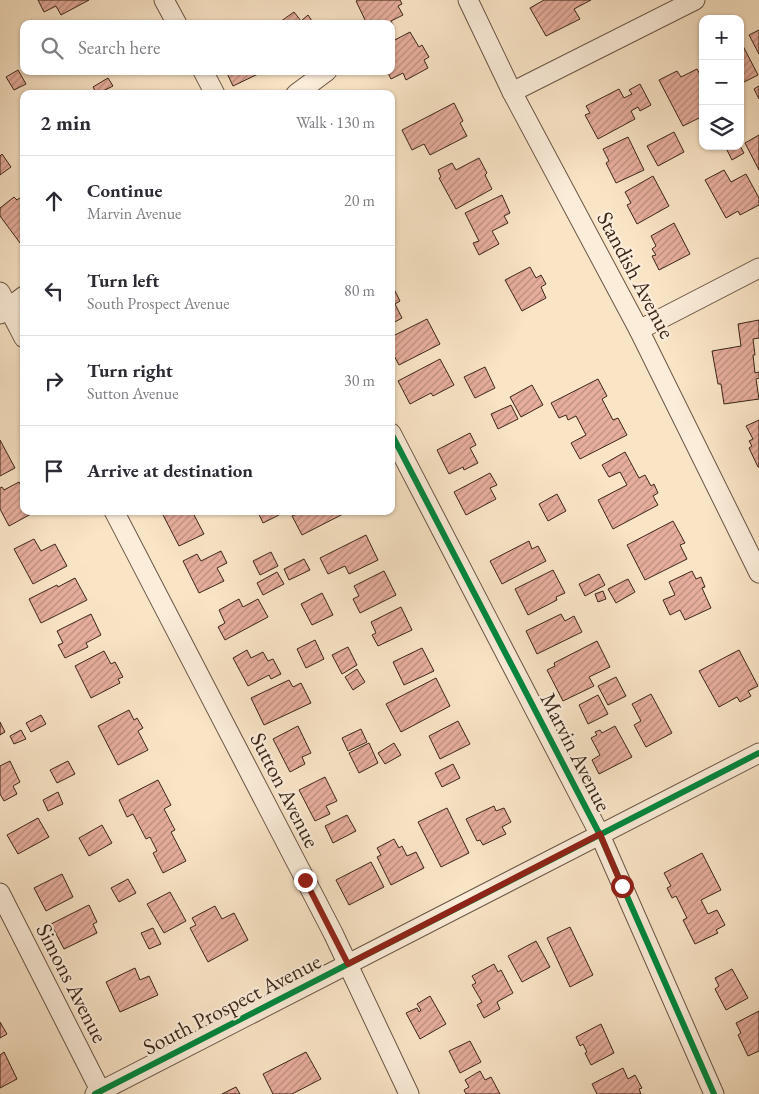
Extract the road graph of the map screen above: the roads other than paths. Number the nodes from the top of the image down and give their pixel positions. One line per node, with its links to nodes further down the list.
1 (164, 0): 4 (street)
2 (468, 0): 9 (street, Standish Avenue)
3 (695, 0): 9 (street)
4 (175, 20)
5 (205, 75): 7 (street)
6 (322, 75): 8 (street)
7 (213, 90)
8 (301, 90)
9 (512, 92): 13 (street, Standish Avenue)
10 (759, 268): 13 (street)
11 (20, 298): 12 (street)
12 (3, 305): 14 (street)
13 (639, 330): 17 (street, Standish Avenue)
14 (20, 332)
15 (395, 441): 19 (street, Marvin Avenue)
16 (116, 515): 21 (street, Sutton Avenue)
17 (759, 573)
18 (759, 753): 19 (street, South Prospect Avenue)
19 (600, 834): 21 (street, South Prospect Avenue); 24 (street, Marvin Avenue)
20 (0, 893): 22 (street, Simons Avenue)
21 (348, 964): 22 (street, South Prospect Avenue); 23 (street, Sutton Avenue)
22 (100, 1093)
23 (409, 1094)
24 (714, 1094)

